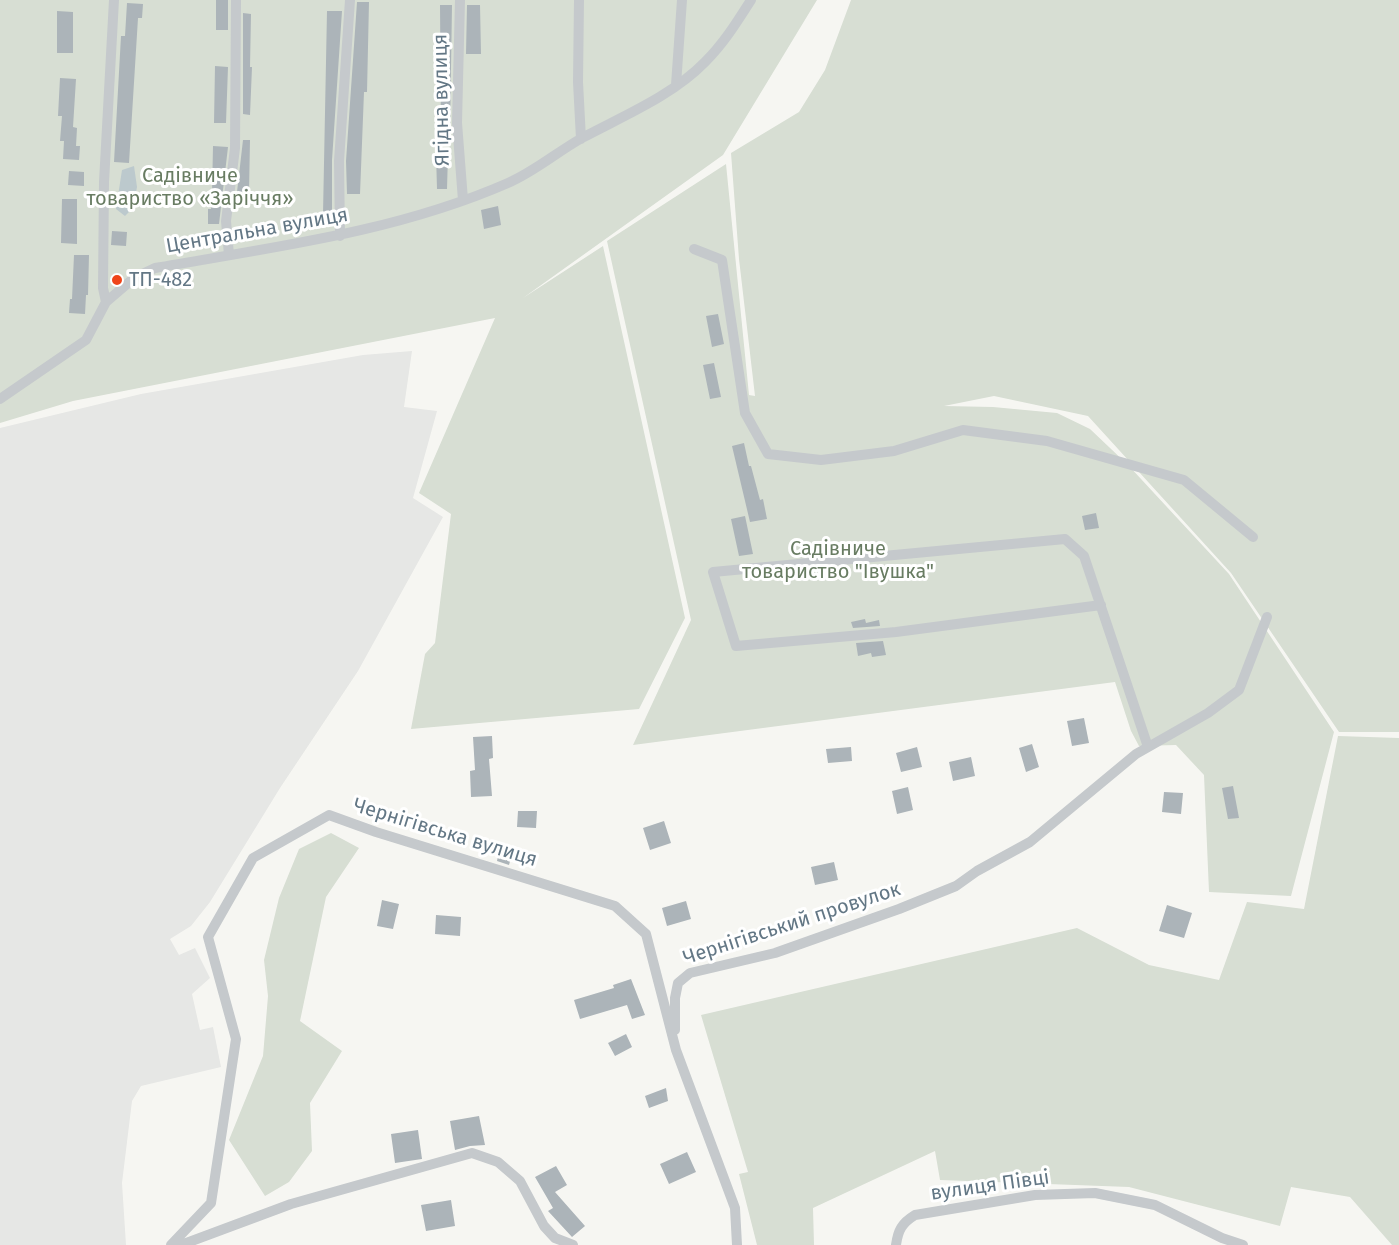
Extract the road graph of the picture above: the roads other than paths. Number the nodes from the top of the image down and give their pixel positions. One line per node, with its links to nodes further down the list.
1 (114, 0): 14 (street)
2 (236, 0): 13 (street)
3 (350, 0): 11 (street)
4 (460, 0): 10 (street, Ягідна вулиця)
5 (579, 0): 9 (street)
6 (682, 0): 8 (street)
7 (751, 0): 8 (street, Центральна вулиця)
8 (676, 85): 9 (street, Центральна вулиця)
9 (581, 139): 10 (street, Центральна вулиця)
10 (463, 200): 11 (street, Центральна вулиця)
11 (340, 236): 13 (street, Центральна вулиця)
12 (694, 249): 16 (street)
13 (230, 255): 14 (street, Центральна вулиця)
14 (106, 302): 15 (street, Центральна вулиця)
15 (0, 399)
16 (1253, 537)
17 (1101, 605): 17 (street); 19 (street)
18 (1267, 617): 19 (street, Чернігівський провулок)
19 (1148, 747): 20 (street, Чернігівський провулок)
20 (676, 1050): 21 (street, Чернігівська вулиця); 24 (street, Чернігівська вулиця)
21 (171, 1245)
22 (181, 1245): 23 (street)
23 (573, 1245)
24 (736, 1245)
25 (896, 1245): 26 (street, вулиця Півці)
26 (1242, 1245)

